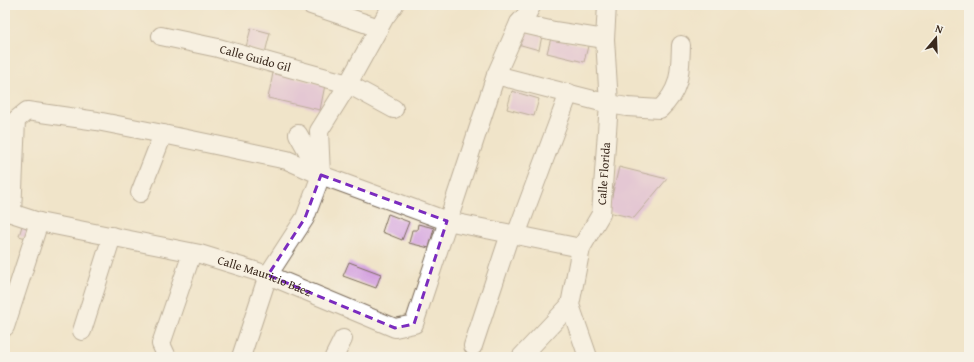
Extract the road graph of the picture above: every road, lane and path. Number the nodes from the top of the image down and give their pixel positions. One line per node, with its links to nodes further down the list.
1 (311, 5): 6 (street)
2 (394, 5): 6 (street)
3 (532, 5): 5 (street)
4 (607, 5): 8 (street, Calle Florida)
5 (519, 23): 8 (street); 10 (street)
6 (379, 28): 11 (street)
7 (161, 36): 11 (street, Calle Guido Gil)
8 (605, 39): 13 (street, Calle Florida)
9 (681, 45): 13 (street)
10 (496, 75): 12 (street); 20 (street)
11 (348, 84): 14 (street, Calle Guido Gil); 17 (street)
12 (568, 93): 13 (street); 22 (street)
13 (609, 104): 24 (street, Calle Florida)
14 (394, 109)
15 (163, 134): 17 (street); 18 (street); 19 (street)
16 (298, 134): 17 (street)
17 (321, 175): 20 (street); 26 (street)
18 (140, 193)
19 (8, 212): 21 (street, Calle Mauricio Báez)
20 (447, 221): 22 (street); 26 (street, Calle Mauricio Báez)
21 (39, 222): 23 (street, Calle Mauricio Báez); 28 (street)
22 (513, 235): 24 (street); 31 (street)
23 (112, 236): 25 (street, Calle Mauricio Báez); 29 (street)
24 (581, 248): 27 (street, Calle Florida)
25 (192, 253): 26 (street, Calle Mauricio Báez); 32 (street)
26 (268, 275): 33 (street)
27 (570, 305): 35 (street); 36 (street)
28 (5, 327)
29 (82, 331)
30 (342, 339): 34 (street)
31 (473, 346)
32 (167, 357)
33 (241, 357)
34 (334, 357)
35 (521, 357)
36 (588, 357)

